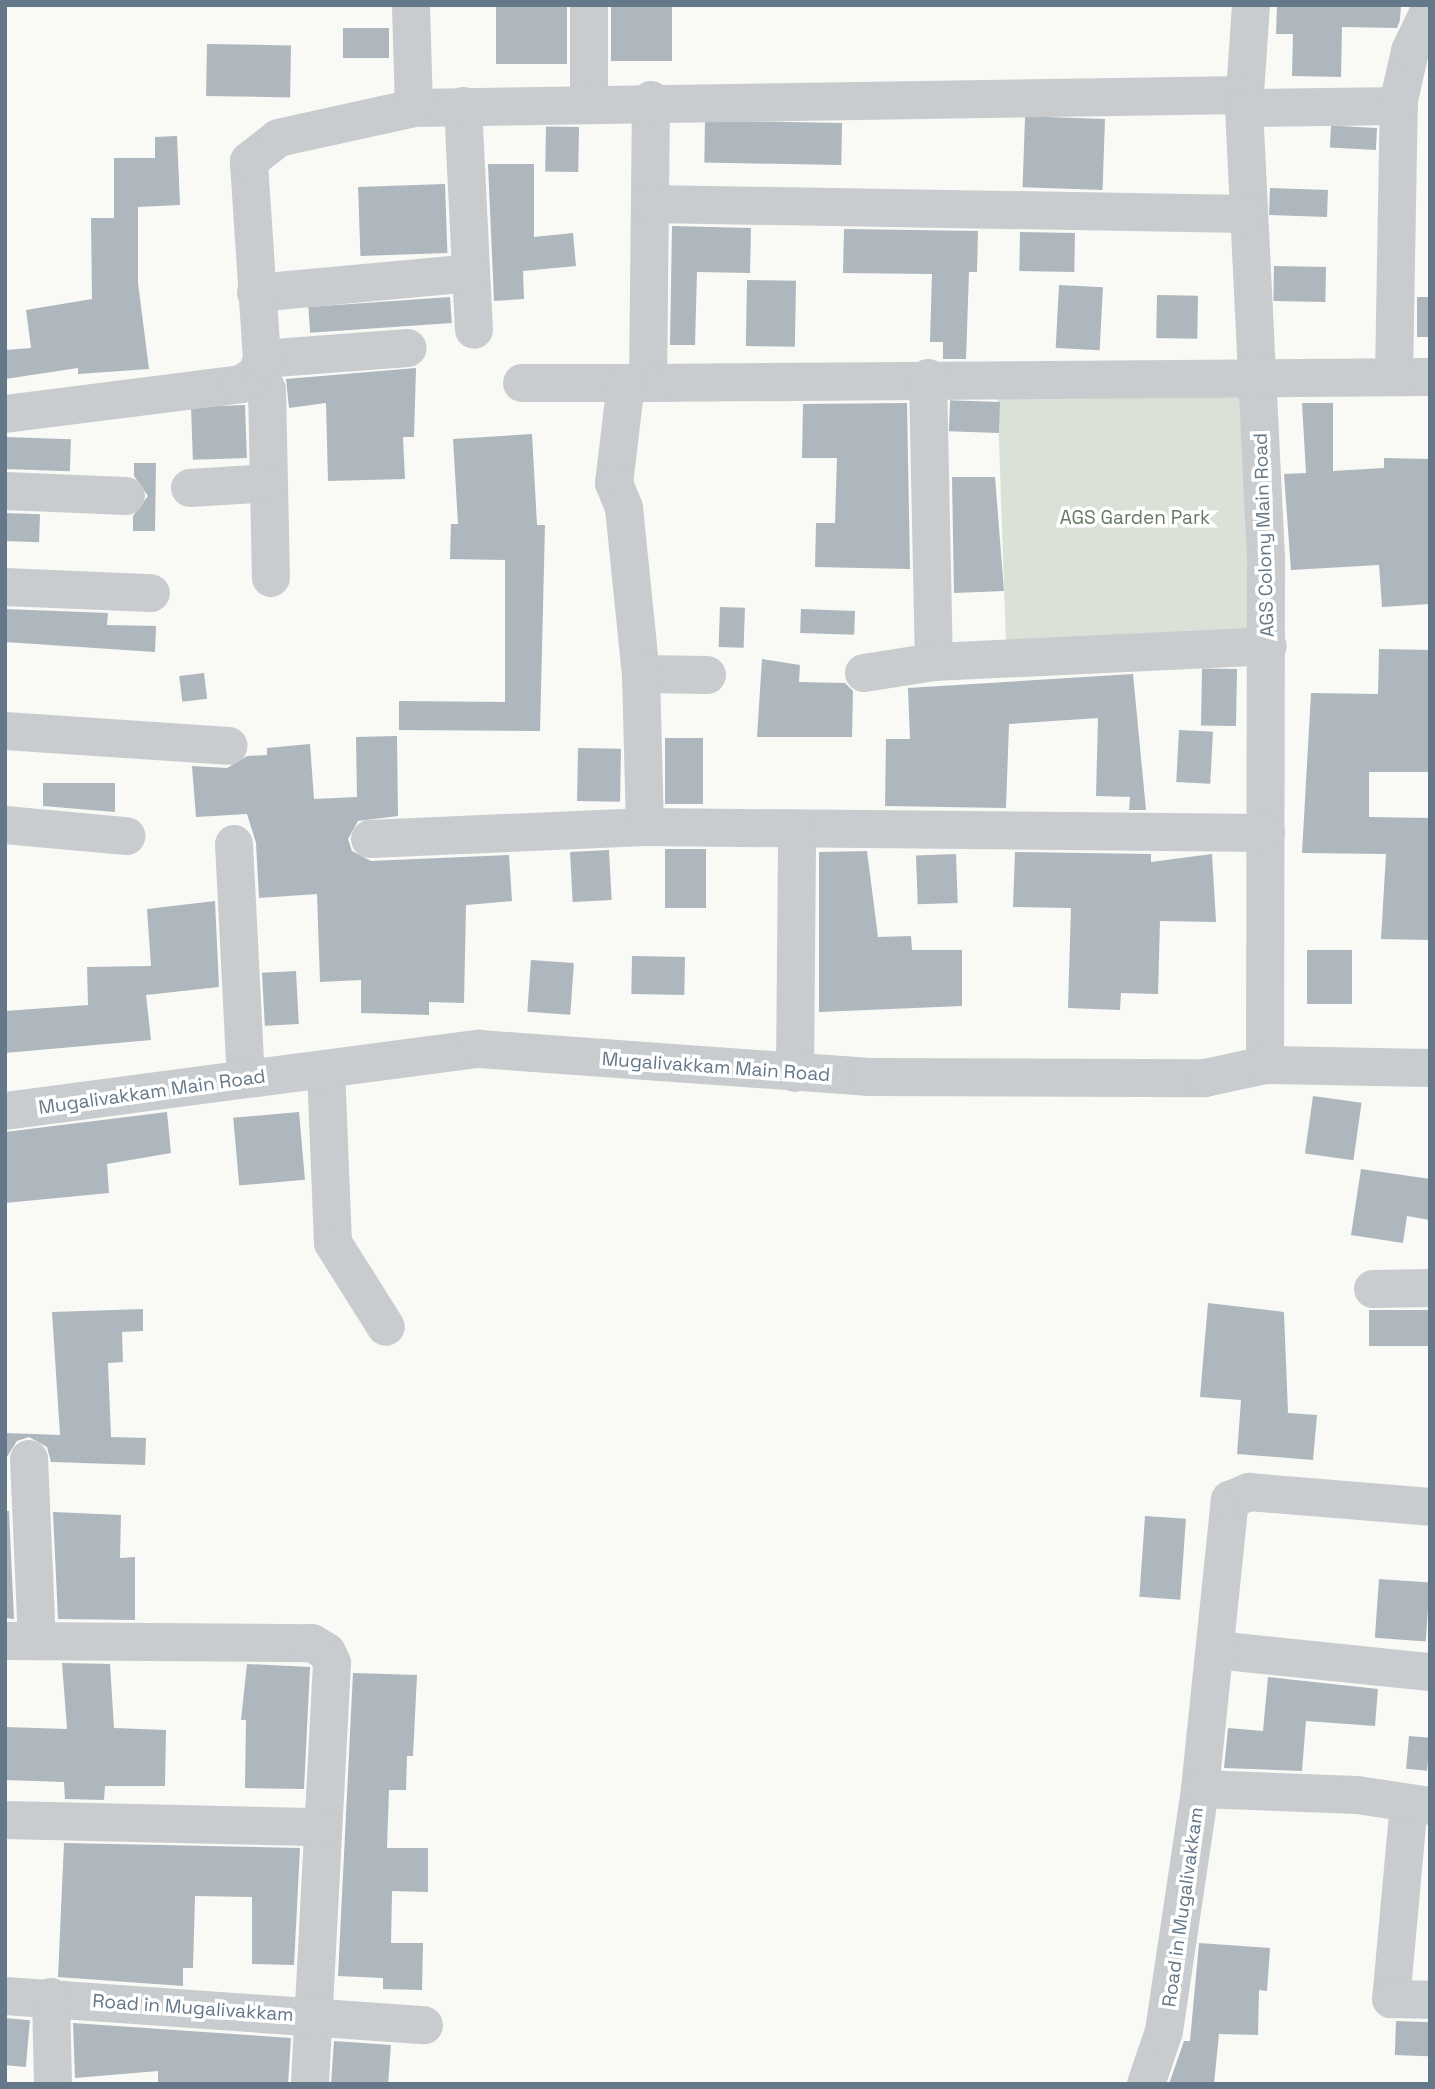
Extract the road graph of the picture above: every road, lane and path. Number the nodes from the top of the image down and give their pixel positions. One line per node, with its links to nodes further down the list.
1 (411, 5): 10 (street)
2 (589, 5): 6 (street)
3 (1251, 5): 7 (street, AGS Colony Main Road)
4 (1430, 9): 9 (street)
5 (651, 100): 6 (street); 7 (street); 11 (street)
6 (589, 102): 8 (street)
7 (1244, 102): 9 (street); 12 (street, AGS Colony Main Road)
8 (463, 106): 10 (street); 13 (street)
9 (1399, 106): 19 (street)
10 (414, 108): 14 (street)
11 (651, 204): 12 (street); 22 (street)
12 (1246, 214): 18 (street, AGS Colony Main Road)
13 (471, 272): 14 (street); 15 (street)
14 (256, 293): 17 (street)
15 (474, 330)
16 (408, 348): 17 (street)
17 (260, 365): 23 (street); 24 (street)
18 (1256, 377): 19 (street); 20 (street); 31 (street, AGS Colony Main Road)
19 (1412, 377)
20 (928, 378): 22 (street); 32 (street)
21 (522, 383): 22 (street)
22 (637, 383): 34 (street)
23 (5, 414)
24 (269, 484): 25 (street); 28 (street)
25 (190, 488)
26 (5, 491): 27 (street)
27 (126, 496)
28 (271, 578)
29 (5, 587): 30 (street)
30 (151, 593)
31 (1268, 646): 32 (street); 41 (street, AGS Colony Main Road)
32 (934, 662): 33 (street)
33 (864, 673)
34 (641, 674): 35 (street); 39 (street)
35 (707, 675)
36 (5, 731): 37 (street)
37 (228, 746)
38 (5, 825): 42 (street)
39 (645, 827): 40 (street); 43 (street)
40 (797, 829): 41 (street); 48 (street)
41 (1266, 833): 45 (street, AGS Colony Main Road)
42 (127, 836)
43 (370, 839)
44 (234, 844): 49 (street)
45 (1265, 1065): 46 (street, Mugalivakkam Main Road); 48 (street, Mugalivakkam Main Road)
46 (1430, 1068)
47 (326, 1069): 48 (street, Mugalivakkam Main Road); 49 (street, Mugalivakkam Main Road); 53 (street)
48 (795, 1073)
49 (246, 1079): 50 (street, Mugalivakkam Main Road)
50 (5, 1111)
51 (1430, 1288): 52 (street)
52 (1373, 1289)
53 (386, 1327)
54 (29, 1459): 56 (street)
55 (1430, 1507): 57 (street)
56 (21, 1641): 62 (street)
57 (1216, 1650): 58 (street); 59 (street)
58 (1430, 1672)
59 (1200, 1789): 60 (street, Road in Mugalivakkam); 70 (street, Road in Mugalivakkam)
60 (1420, 1804): 65 (street)
61 (5, 1819): 62 (street)
62 (322, 1827): 66 (street)
63 (5, 1996): 64 (street, Road in Mugalivakkam)
64 (51, 1997): 66 (street, Road in Mugalivakkam); 68 (street)
65 (1430, 2000)
66 (314, 2017): 67 (street); 69 (street, Road in Mugalivakkam)
67 (424, 2025)
68 (53, 2084)
69 (310, 2084)
70 (1146, 2084)

